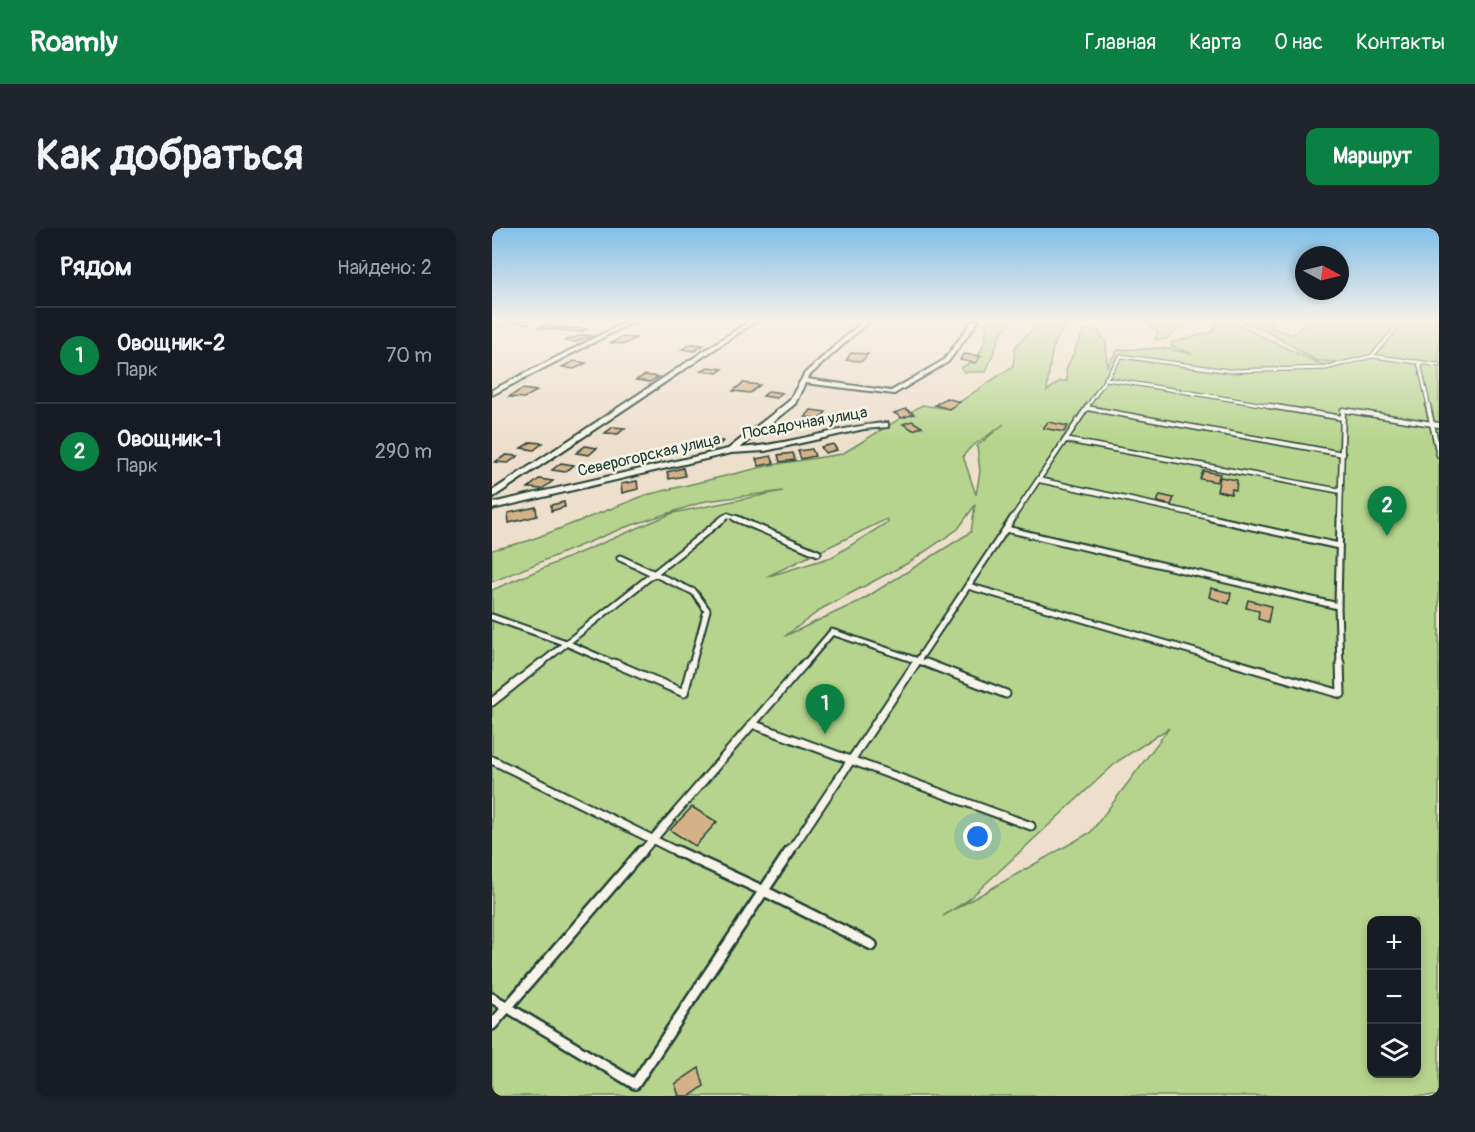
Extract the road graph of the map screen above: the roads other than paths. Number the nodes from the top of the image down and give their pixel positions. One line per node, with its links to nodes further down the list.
1 (555, 361): 13 (street)
2 (694, 361): 24 (street)
3 (823, 361): 12 (street, Северогорская улица)
4 (946, 361): 12 (street, Посадочная улица)
5 (1118, 361): 11 (lane)
6 (1153, 361): 7 (lane)
7 (1355, 361)
8 (1407, 361): 9 (lane)
9 (1419, 362): 10 (lane); 16 (lane)
10 (1439, 365)
11 (1106, 379): 14 (lane); 15 (lane)
12 (804, 381): 19 (street, Северогорская улица)
13 (492, 393)
14 (1087, 408): 18 (lane); 20 (lane)
15 (1342, 418): 16 (lane); 20 (lane)
16 (1436, 424): 21 (lane)
17 (885, 425): 19 (street, Посадочная улица)
18 (1065, 440): 22 (lane); 23 (lane)
19 (731, 451): 25 (street, Северогорская улица)
20 (1343, 454): 23 (lane)
21 (1439, 455)
22 (1039, 480): 26 (lane); 27 (lane)
23 (1341, 491): 27 (lane)
24 (492, 495)
25 (492, 506)
26 (1006, 529): 31 (lane); 32 (lane)
27 (1339, 546): 32 (lane)
28 (818, 553): 30 (lane)
29 (620, 558): 30 (lane)
30 (654, 574): 34 (lane); 34 (lane)
31 (968, 586): 32 (lane); 35 (lane)
32 (1338, 606)
33 (492, 617): 34 (lane)
34 (566, 643): 37 (lane)
35 (918, 660): 36 (lane); 38 (lane); 39 (lane)
36 (1006, 694)
37 (492, 702)
38 (752, 724): 39 (lane); 42 (lane)
39 (852, 759): 41 (lane); 43 (lane)
40 (492, 760): 42 (lane)
41 (1031, 826)
42 (651, 840): 43 (lane); 46 (lane)
43 (764, 891): 44 (lane); 46 (lane)
44 (872, 945)
45 (492, 998): 46 (lane)
46 (507, 1008): 47 (lane)
47 (492, 1025)

